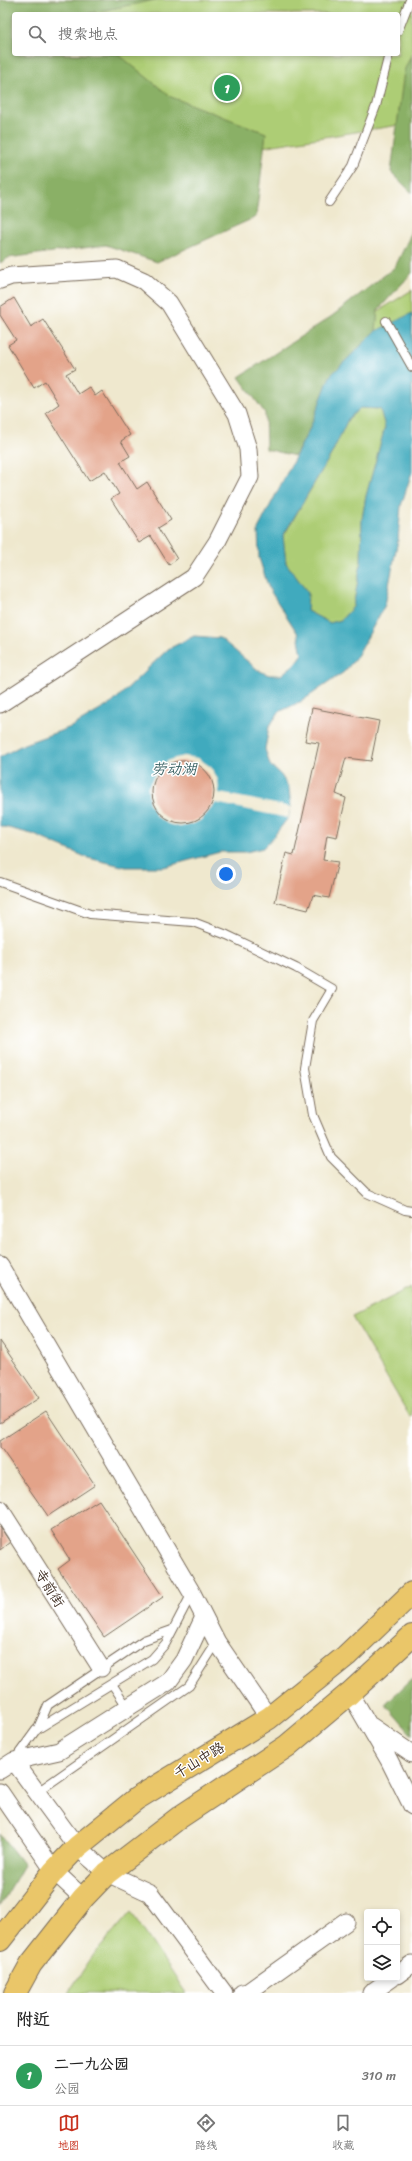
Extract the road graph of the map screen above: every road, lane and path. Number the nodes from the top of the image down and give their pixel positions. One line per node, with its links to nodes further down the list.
1 (410, 0): 2 (lane)
2 (400, 26)
3 (388, 56): 4 (lane)
4 (329, 202)
5 (0, 280): 8 (street)
6 (386, 321): 7 (lane)
7 (412, 367)
8 (0, 704)
9 (0, 882): 10 (lane)
10 (412, 1211)
11 (0, 1266): 13 (street)
12 (0, 1509): 19 (street, 寺前街)
13 (192, 1593): 15 (street); 16 (lane)
14 (412, 1593): 23 (main road, 千山中路)
15 (204, 1617): 18 (street); 22 (street)
16 (172, 1630): 19 (lane); 20 (lane)
17 (412, 1636): 21 (main road)
18 (217, 1642): 23 (street); 29 (lane)
19 (101, 1668): 25 (lane)
20 (112, 1684): 22 (lane); 25 (lane)
21 (350, 1693): 24 (street); 33 (main road)
22 (128, 1708): 27 (street)
23 (269, 1718): 31 (main road, 千山中路)
24 (368, 1723): 26 (street); 30 (street)
25 (36, 1730): 27 (lane)
26 (412, 1754)
27 (7, 1765): 29 (street)
28 (0, 1792): 32 (street)
29 (36, 1792): 31 (street)
30 (412, 1806)
31 (76, 1847): 32 (main road, 千山中路); 33 (street)
32 (54, 1871): 34 (street); 36 (main road, 千山中路)
33 (107, 1873): 34 (main road); 41 (street)
34 (83, 1898): 40 (main road)
35 (346, 1922): 42 (street)
36 (0, 1940)
37 (412, 1964): 38 (street)
38 (400, 1973)
39 (388, 1981): 43 (street)
40 (15, 1993)
41 (224, 1993)
42 (242, 1993)
43 (371, 1993)

